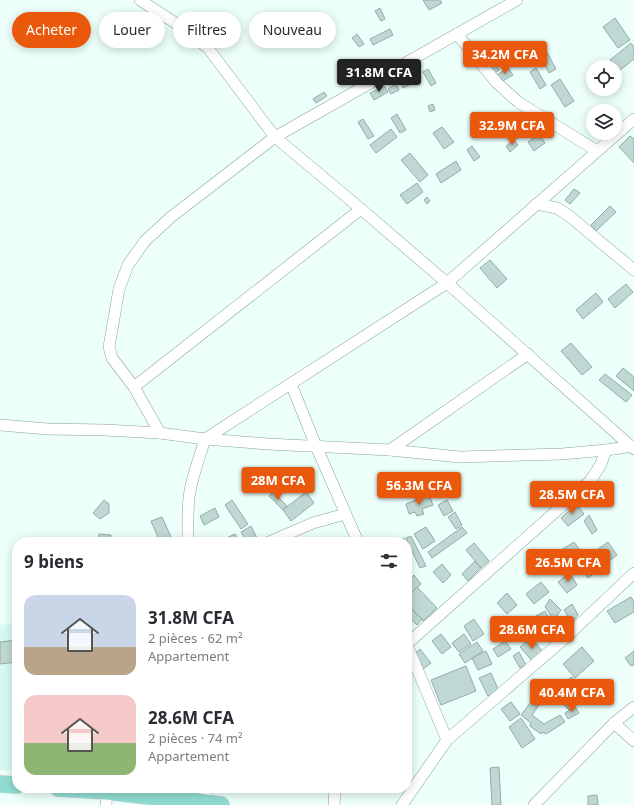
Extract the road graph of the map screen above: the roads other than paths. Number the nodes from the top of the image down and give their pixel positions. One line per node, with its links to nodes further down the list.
1 (140, 0): 5 (street)
2 (517, 0): 3 (street)
3 (457, 34): 5 (street); 6 (street)
4 (634, 119): 6 (street)
5 (275, 137): 8 (street); 13 (street)
6 (597, 151): 7 (street)
7 (536, 204): 9 (street); 10 (street)
8 (361, 209): 10 (street); 13 (street)
9 (634, 270)
10 (446, 283): 11 (street); 12 (street)
11 (528, 354): 18 (street); 19 (street)
12 (292, 384): 16 (street); 17 (street)
13 (134, 387): 15 (street)
14 (0, 425): 15 (street)
15 (160, 433): 16 (street)
16 (205, 439): 17 (street); 22 (street)
17 (316, 446): 19 (street); 21 (street)
18 (633, 447): 20 (street)
19 (390, 450): 20 (street)
20 (606, 450): 26 (street)
21 (345, 514): 23 (street); 24 (street)
22 (188, 537)
23 (281, 537)
24 (356, 537)
25 (634, 573): 30 (street)
26 (412, 640)
27 (412, 656): 30 (street)
28 (634, 707): 29 (street)
29 (614, 723): 31 (street); 42 (street)
30 (447, 740): 34 (street)
31 (634, 741)
32 (0, 784): 33 (main road)
33 (12, 785)
34 (412, 791)
35 (82, 793): 38 (main road)
36 (335, 793): 40 (street)
37 (410, 793): 41 (street)
38 (107, 798): 39 (main road)
39 (212, 799)
40 (334, 805)
41 (402, 805)
42 (534, 805)

